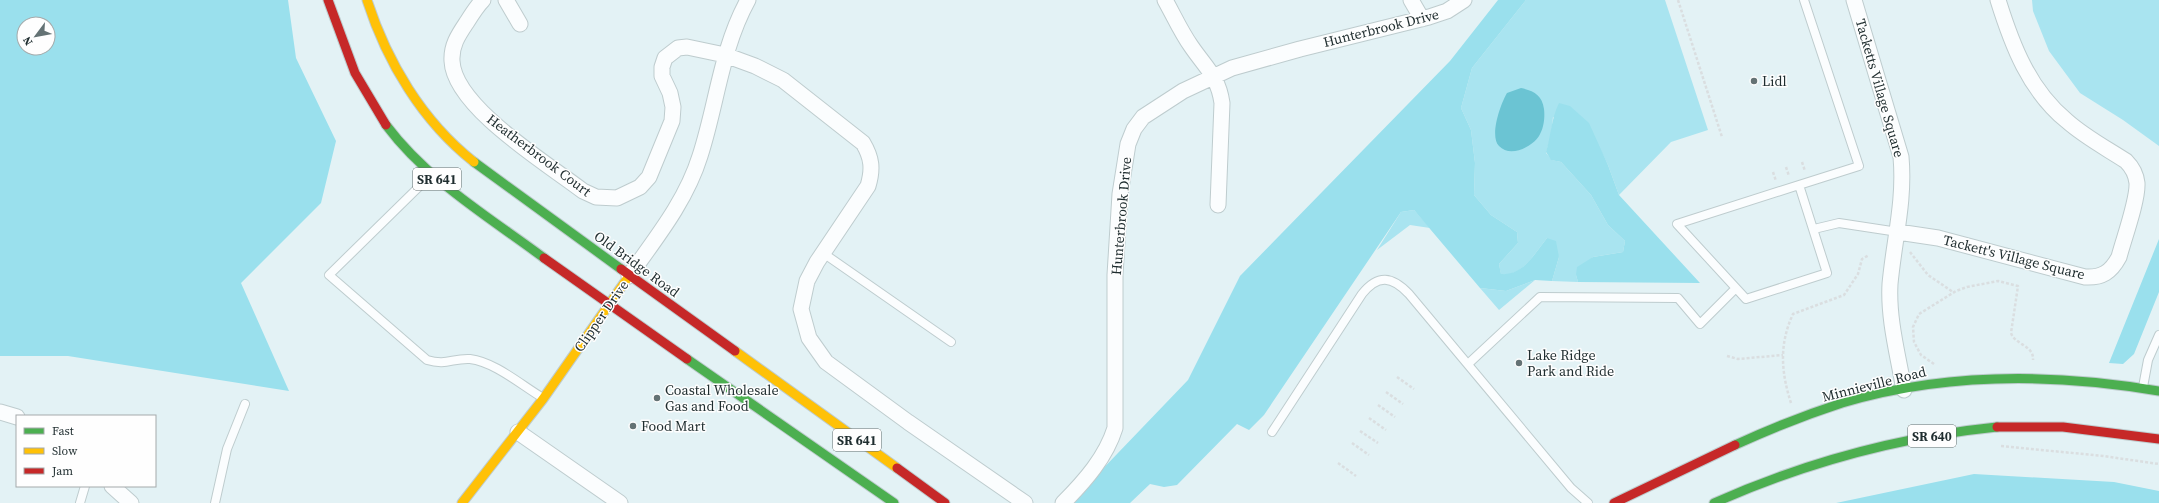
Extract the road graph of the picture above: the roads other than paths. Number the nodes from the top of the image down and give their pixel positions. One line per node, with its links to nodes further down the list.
1 (328, 0): 16 (main road, SR 641)
2 (367, 0): 22 (main road, Old Bridge Road / SR 641)
3 (484, 0): 14 (street, Heatherbrook Court)
4 (506, 0): 13 (street)
5 (748, 0): 14 (street, Clipper Drive)
6 (1165, 0): 15 (street)
7 (1410, 0): 12 (street)
8 (1464, 0): 12 (street, Hunterbrook Drive)
9 (1804, 0): 17 (lane)
10 (1854, 0): 20 (street, Tacketts Village Square)
11 (1998, 0): 20 (street, Tackett's Village Square)
12 (1422, 19): 15 (street, Hunterbrook Drive)
13 (520, 24)
14 (725, 55): 21 (street); 22 (street, Clipper Drive)
15 (1214, 75): 18 (street); 48 (street, Hunterbrook Drive)
16 (431, 175): 24 (main road, SR 641); 31 (lane)
17 (1800, 185): 19 (lane); 23 (lane)
18 (1218, 205)
19 (1814, 230): 20 (lane); 23 (lane)
20 (1898, 232): 29 (street, Tacketts Village Square)
21 (822, 253): 26 (lane); 47 (street)
22 (629, 276): 24 (main road, Clipper Drive); 46 (main road, Old Bridge Road / SR 641)
23 (1736, 288): 27 (lane)
24 (609, 305): 31 (main road, Clipper Drive); 45 (main road, SR 641)
25 (2159, 334): 28 (lane)
26 (952, 342)
27 (1468, 364): 36 (lane); 49 (lane)
28 (2143, 388): 29 (main road, Minnieville Road); 30 (main road, Minnieville Road)
29 (1904, 390): 50 (main road, Minnieville Road)
30 (2159, 391)
31 (543, 399): 35 (main road, Clipper Drive)
32 (245, 404): 42 (lane)
33 (0, 412): 34 (street)
34 (16, 417)
35 (518, 432): 43 (main road, Clipper Drive); 44 (street)
36 (1272, 432)
37 (2159, 439): 51 (main road, SR 640)
38 (85, 487): 40 (lane)
39 (113, 487): 41 (street)
40 (80, 503)
41 (131, 503)
42 (215, 503)
43 (462, 503)
44 (620, 503)
45 (894, 503)
46 (945, 503)
47 (1026, 503)
48 (1063, 503)
49 (1588, 503)
50 (1614, 503)
51 (1714, 503)

